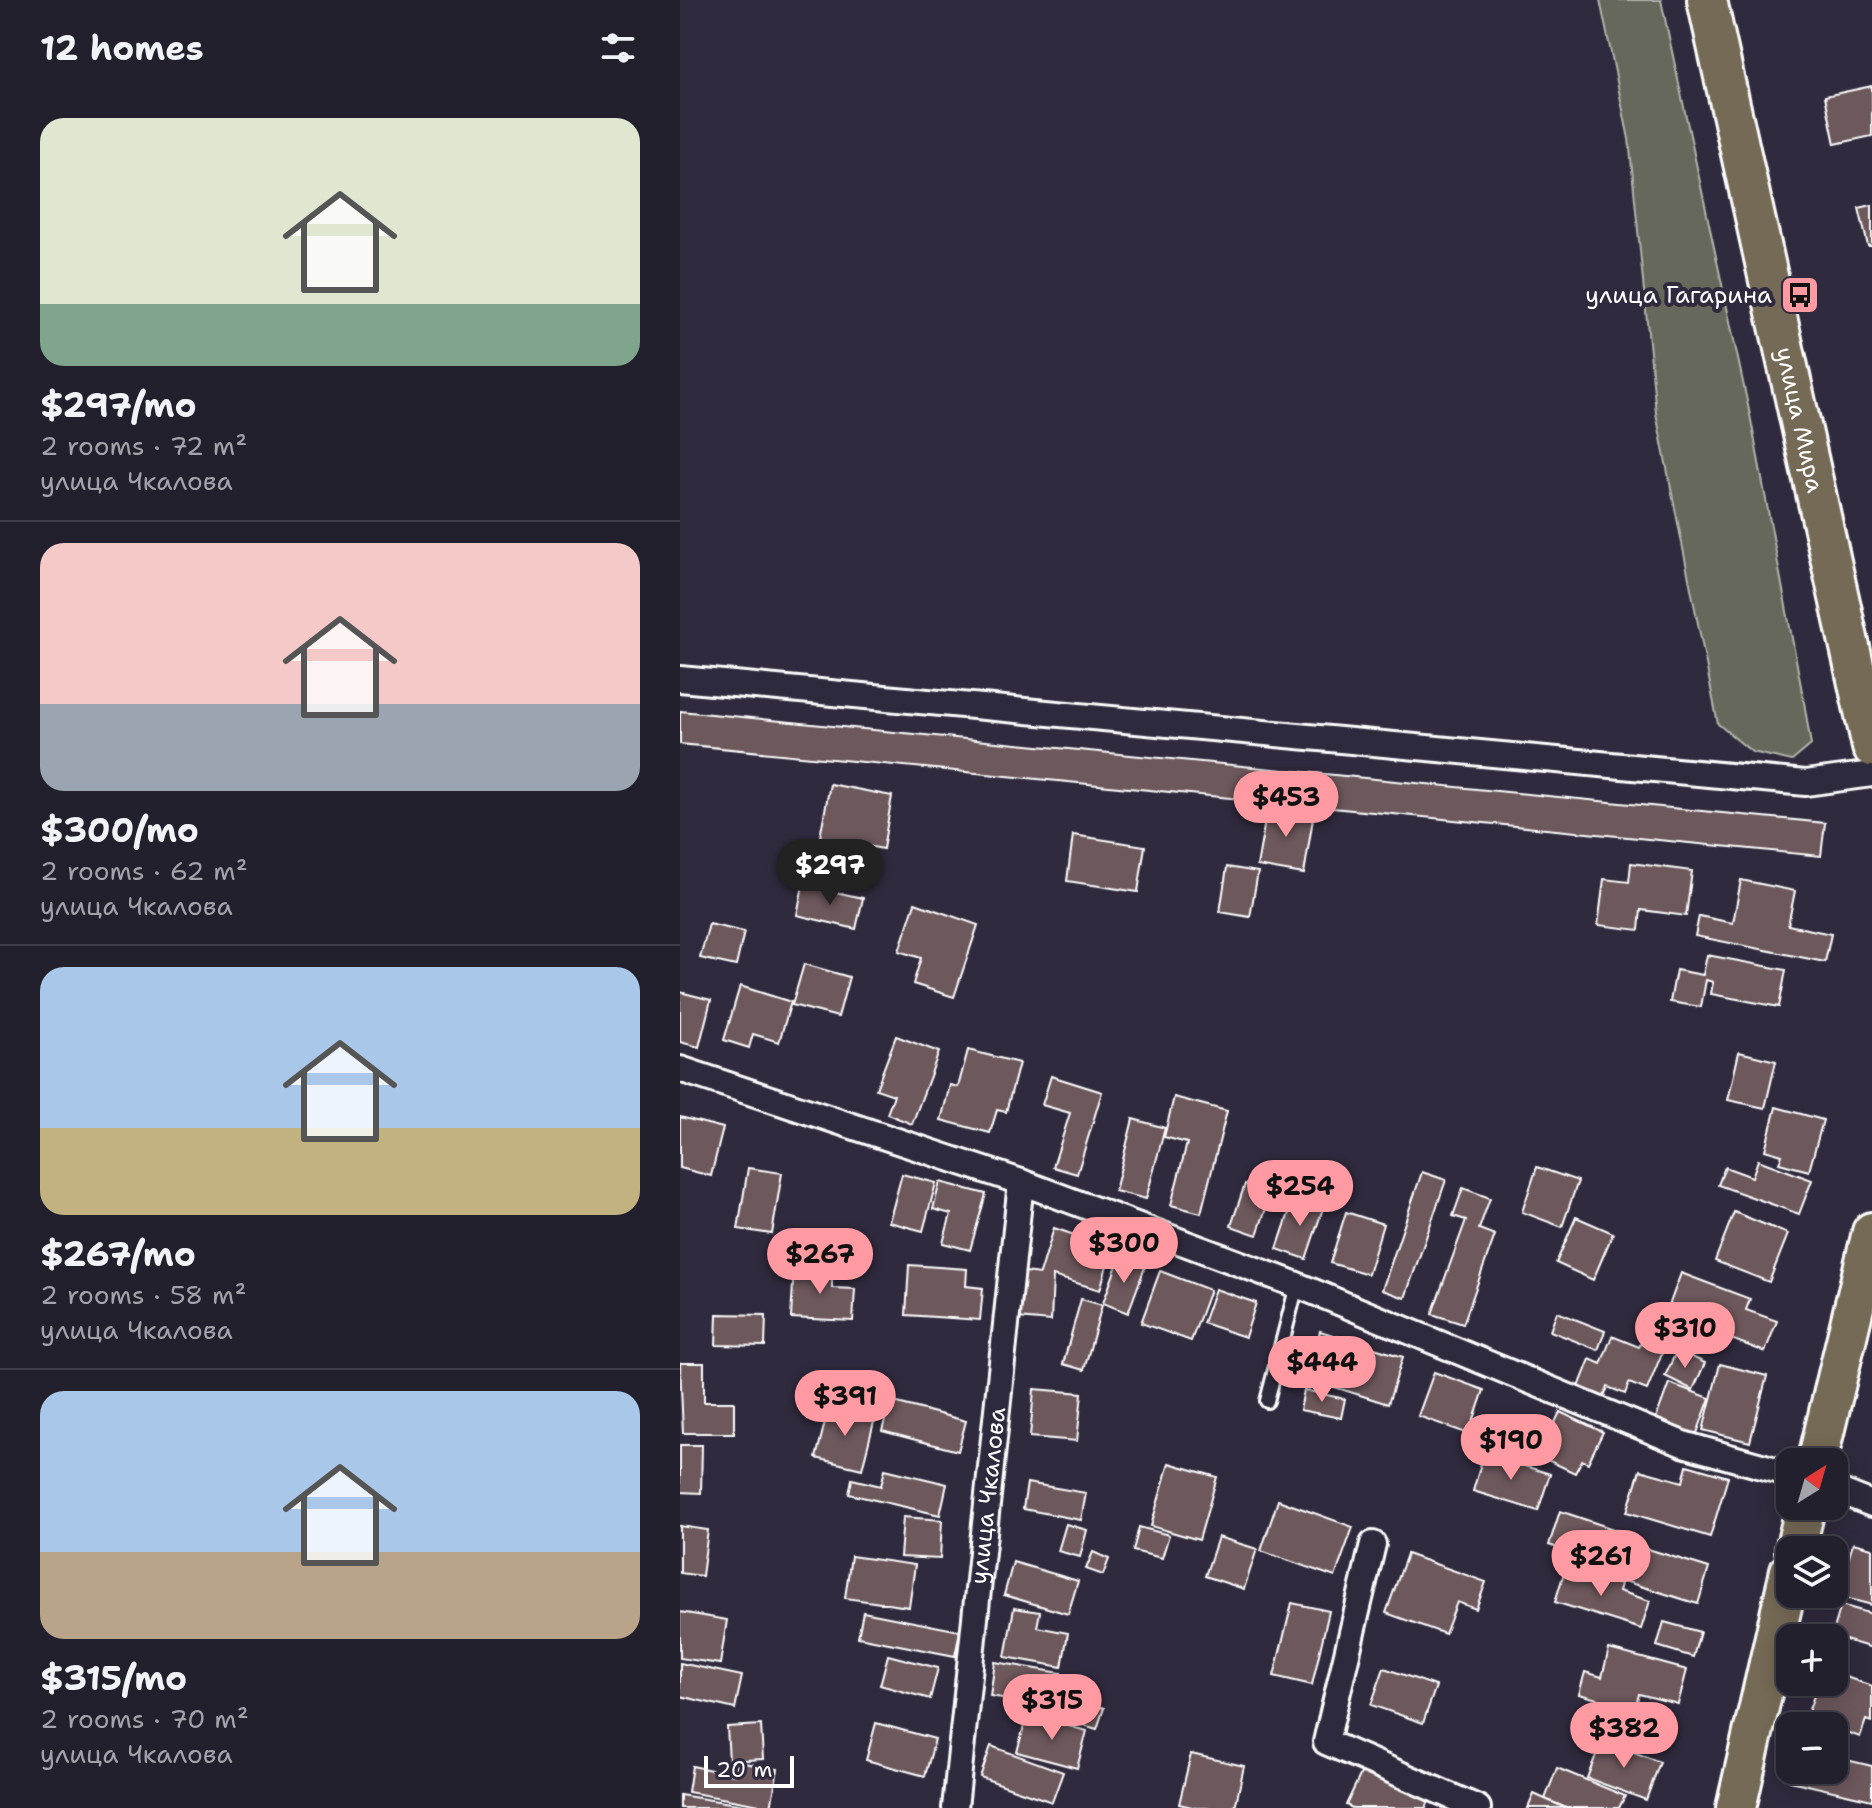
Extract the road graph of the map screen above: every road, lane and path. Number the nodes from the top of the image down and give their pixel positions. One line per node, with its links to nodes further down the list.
1 (1707, 0): 2 (main road, улица Мира)
2 (1863, 661): 4 (main road, улица Мира)
3 (680, 679): 5 (street)
4 (1872, 747)
5 (1872, 774)
6 (680, 1069): 7 (street)
7 (1021, 1182): 9 (street); 17 (street, улица Чкалова)
8 (1872, 1232): 11 (main road)
9 (1297, 1285): 10 (lane); 12 (street)
10 (1267, 1401)
11 (1820, 1448)
12 (1776, 1470)
13 (1848, 1495): 14 (street)
14 (1872, 1504)
15 (1373, 1544): 18 (street)
16 (1782, 1608): 19 (main road)
17 (955, 1808)
18 (1478, 1808)
19 (1736, 1808)

